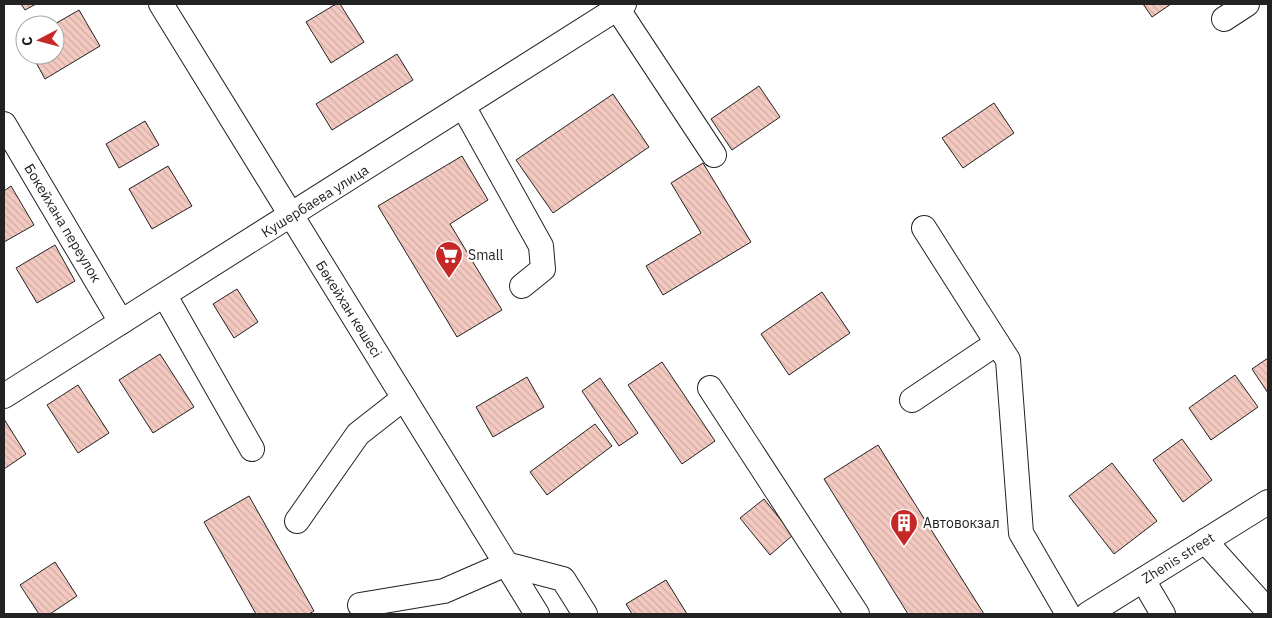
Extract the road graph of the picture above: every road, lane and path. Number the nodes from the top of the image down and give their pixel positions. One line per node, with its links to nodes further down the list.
1 (161, 4): 8 (street, Бөкейхан көшесі)
2 (1247, 4): 4 (street)
3 (621, 6): 5 (street, Кушербаева улица); 7 (street)
4 (1224, 19)
5 (463, 106): 8 (street, Кушербаева улица); 10 (street)
6 (4, 124): 12 (street, Бокейхана переулок)
7 (714, 155)
8 (292, 216): 11 (street, Кушербаева улица); 16 (street, Бөкейхан көшесі)
9 (924, 228): 13 (street)
10 (522, 286)
11 (165, 296): 12 (street, Кушербаева улица); 18 (street)
12 (122, 322): 15 (street, Кушербаева улица)
13 (997, 343): 17 (street); 29 (street)
14 (710, 388): 25 (street)
15 (4, 396)
16 (404, 398): 20 (street); 22 (street, Бөкейхан көшесі)
17 (912, 400)
18 (252, 450)
19 (1268, 502): 21 (street, Zhenis street)
20 (297, 521)
21 (1205, 541): 23 (street, Zhenis street); 26 (street)
22 (506, 564): 24 (street); 27 (street, Бөкейхан көшесі); 28 (street)
23 (1143, 580): 30 (street, Zhenis street); 31 (street)
24 (360, 605)
25 (849, 611)
26 (1268, 611)
27 (537, 614)
28 (585, 614)
29 (1068, 614)
30 (1088, 614)
31 (1163, 614)

